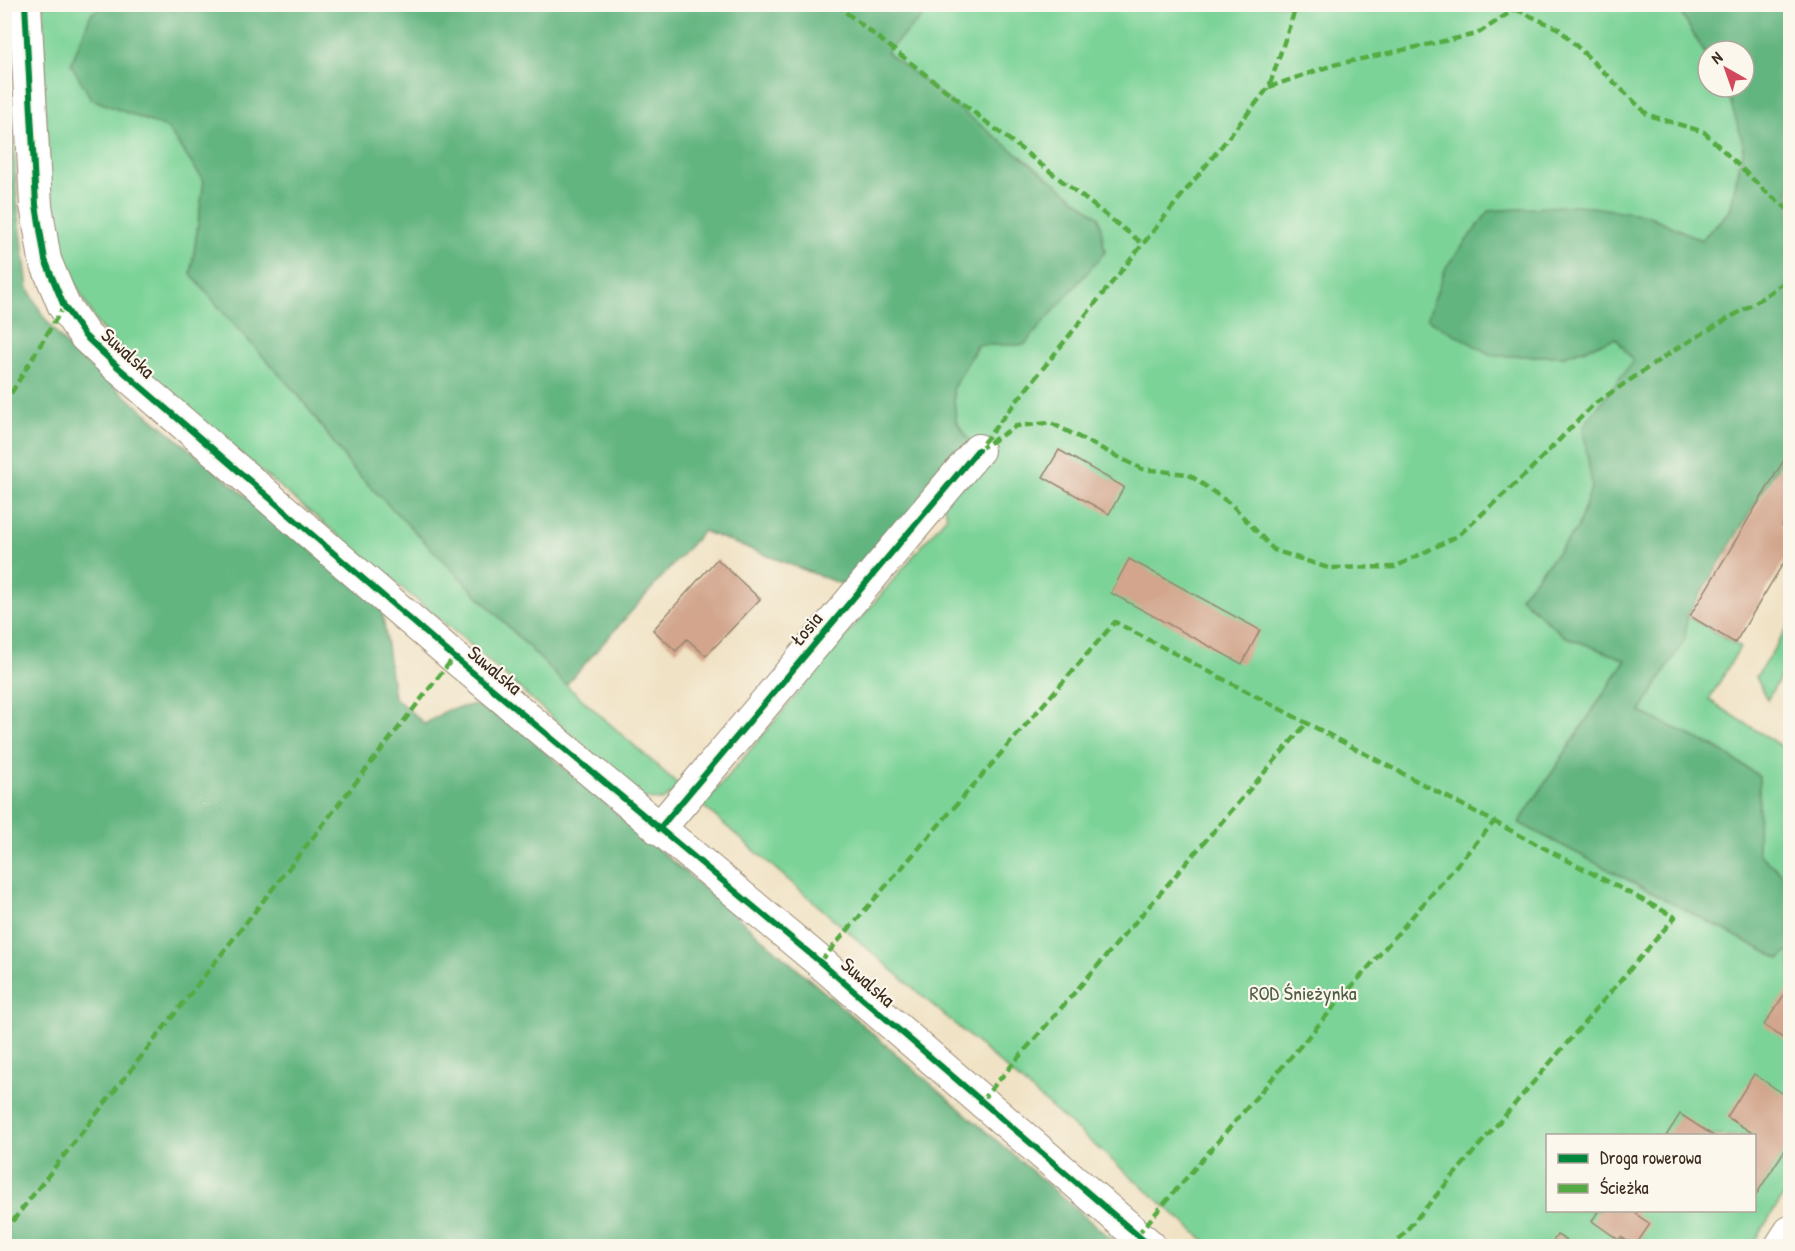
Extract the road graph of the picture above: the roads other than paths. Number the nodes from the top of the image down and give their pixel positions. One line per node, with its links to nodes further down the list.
1 (25, 4): 3 (street, Suwalska)
2 (978, 450): 3 (street, Łosia)
3 (659, 829): 5 (street, Suwalska)
4 (1791, 1232): 6 (street)
5 (1150, 1246)
6 (1781, 1246)

